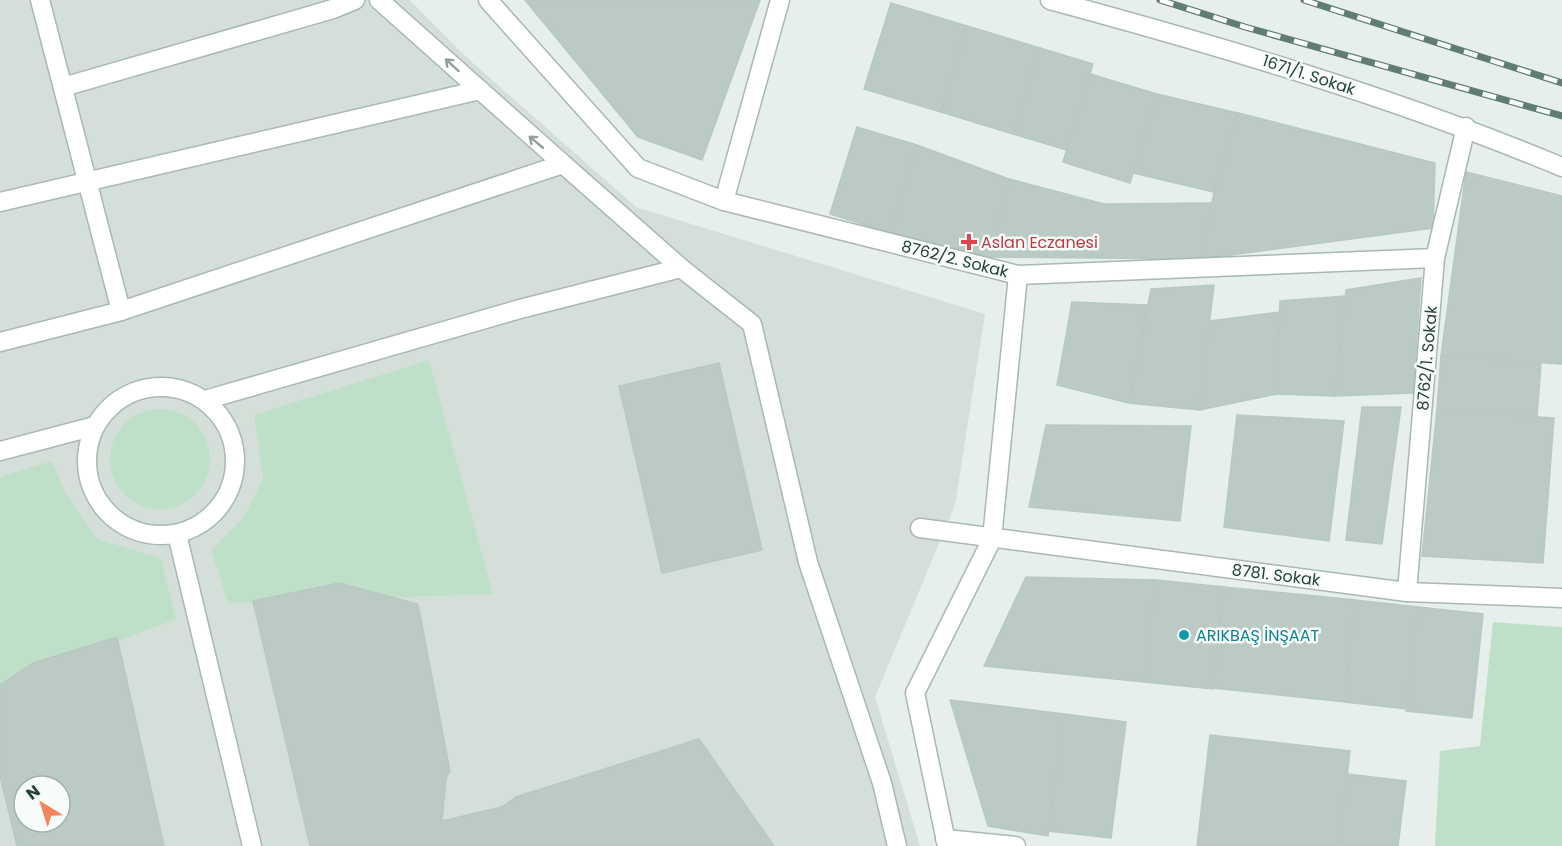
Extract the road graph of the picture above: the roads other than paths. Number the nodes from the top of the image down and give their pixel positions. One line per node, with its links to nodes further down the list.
1 (40, 0): 7 (street)
2 (355, 0): 7 (street)
3 (379, 0): 8 (street, one-way to 3)
4 (488, 0): 13 (street, 8762/2. Sokak)
5 (780, 0): 13 (street)
6 (1050, 0): 9 (street, 1671/1. Sokak)
7 (63, 87): 12 (street)
8 (480, 90): 10 (street, one-way to 8); 12 (street)
9 (1466, 127): 11 (street, 1671/1. Sokak); 15 (street, 8762/1. Sokak)
10 (563, 164): 16 (street); 18 (street)
11 (1562, 167)
12 (87, 181): 14 (street); 18 (street)
13 (724, 201): 17 (street, 8762/2. Sokak)
14 (0, 202)
15 (1435, 258): 17 (street, 8762/2. Sokak); 26 (street, 8762/1. Sokak)
16 (681, 268): 20 (street); 30 (street)
17 (1018, 275): 25 (street)
18 (121, 310): 19 (street)
19 (0, 342)
20 (205, 400): 21 (street); 24 (street)
21 (95, 426): 22 (street); 24 (street)
22 (0, 452)
23 (920, 528): 25 (street, 8781. Sokak)
24 (177, 534): 29 (street)
25 (992, 538): 26 (street, 8781. Sokak); 28 (street)
26 (1407, 591): 27 (street, 8781. Sokak)
27 (1562, 598)
28 (946, 842): 31 (street)
29 (252, 846)
30 (897, 846)
31 (1016, 846)

